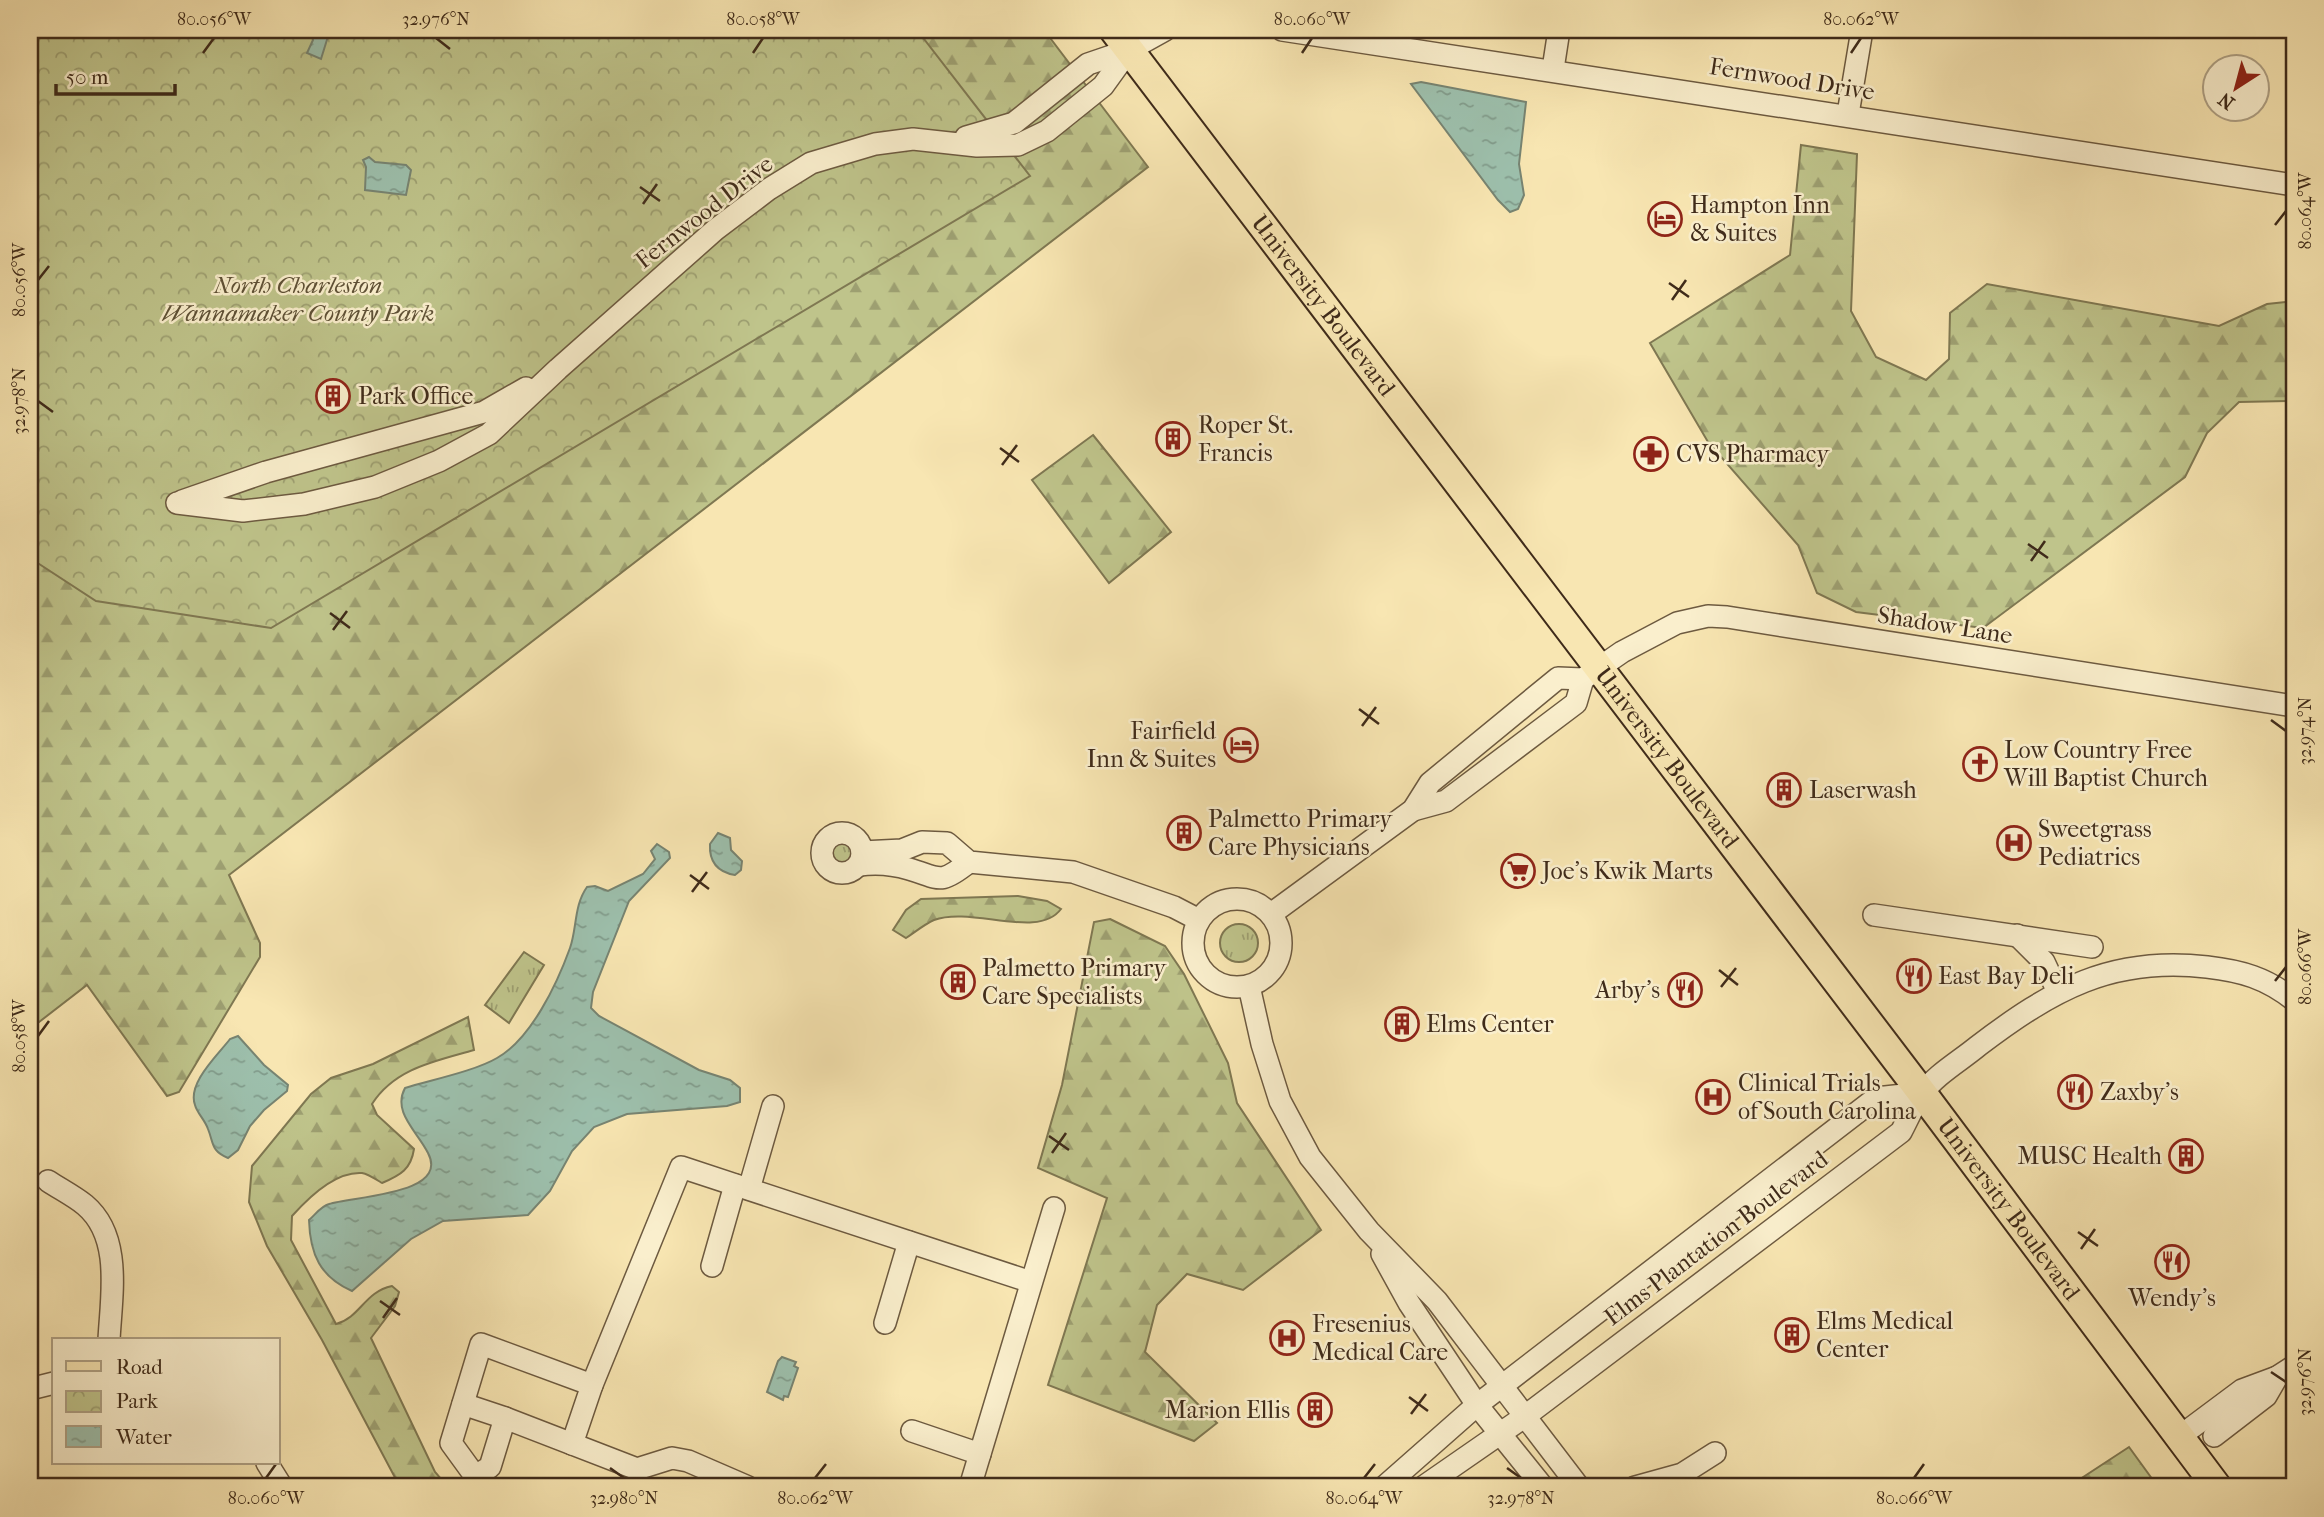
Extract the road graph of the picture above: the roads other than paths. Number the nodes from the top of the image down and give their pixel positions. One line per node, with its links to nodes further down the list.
1 (1165, 30): 5 (street, Fernwood Drive)
2 (1282, 30): 6 (street, Fernwood Drive)
3 (1559, 30): 6 (street)
4 (1862, 30): 7 (street)
5 (1121, 40): 9 (street, Fernwood Drive); 10 (main road, University Boulevard)
6 (1553, 69): 7 (street, Fernwood Drive)
7 (1848, 114): 8 (street, Fernwood Drive)
8 (2294, 185)
9 (558, 369): 9 (street)
10 (1591, 673): 11 (street, Shadow Lane); 12 (street); 12 (street); 22 (main road, University Boulevard)
11 (2294, 706)
12 (1413, 810): 14 (street)
13 (969, 862): 13 (street); 16 (street)
14 (1271, 914): 16 (street); 19 (street)
15 (1874, 915): 17 (street)
16 (1199, 920): 19 (street)
17 (2017, 935): 18 (street); 20 (street)
18 (2092, 947)
19 (1249, 986): 27 (street)
20 (2058, 992): 21 (street); 22 (street)
21 (2294, 1000)
22 (1922, 1093): 36 (street, Elms Plantation Boulevard); 40 (street, Elms Plantation Boulevard); 45 (main road, University Boulevard)
23 (773, 1105): 25 (street)
24 (48, 1181): 32 (street)
25 (742, 1187): 28 (street); 29 (street); 35 (street)
26 (1054, 1208): 30 (street)
27 (1369, 1231): 36 (street); 39 (street)
28 (909, 1242): 30 (street); 31 (street)
29 (712, 1266)
30 (1031, 1282): 48 (street)
31 (885, 1323)
32 (109, 1338)
33 (2286, 1372): 44 (street); 45 (street)
34 (52, 1384): 37 (street)
35 (592, 1385): 38 (street); 46 (street)
36 (1504, 1386): 39 (street, Elms Plantation Boulevard); 40 (street)
37 (30, 1390)
38 (463, 1404): 41 (street); 41 (street)
39 (1477, 1405): 43 (street); 53 (street, Elms Plantation Boulevard)
40 (1524, 1417): 43 (street, Elms Plantation Boulevard); 56 (street)
41 (505, 1418): 46 (street)
42 (912, 1431): 48 (street)
43 (1502, 1433): 54 (street, Elms Plantation Boulevard); 55 (street)
44 (2214, 1436)
45 (2179, 1437): 58 (main road, University Boulevard)
46 (572, 1444): 51 (street)
47 (1715, 1453): 57 (street)
48 (980, 1454): 52 (street)
49 (268, 1464): 50 (street)
50 (282, 1487)
51 (748, 1487)
52 (970, 1487)
53 (1384, 1487)
54 (1423, 1487)
55 (1543, 1487)
56 (1579, 1487)
57 (1635, 1487)
58 (2217, 1487)

